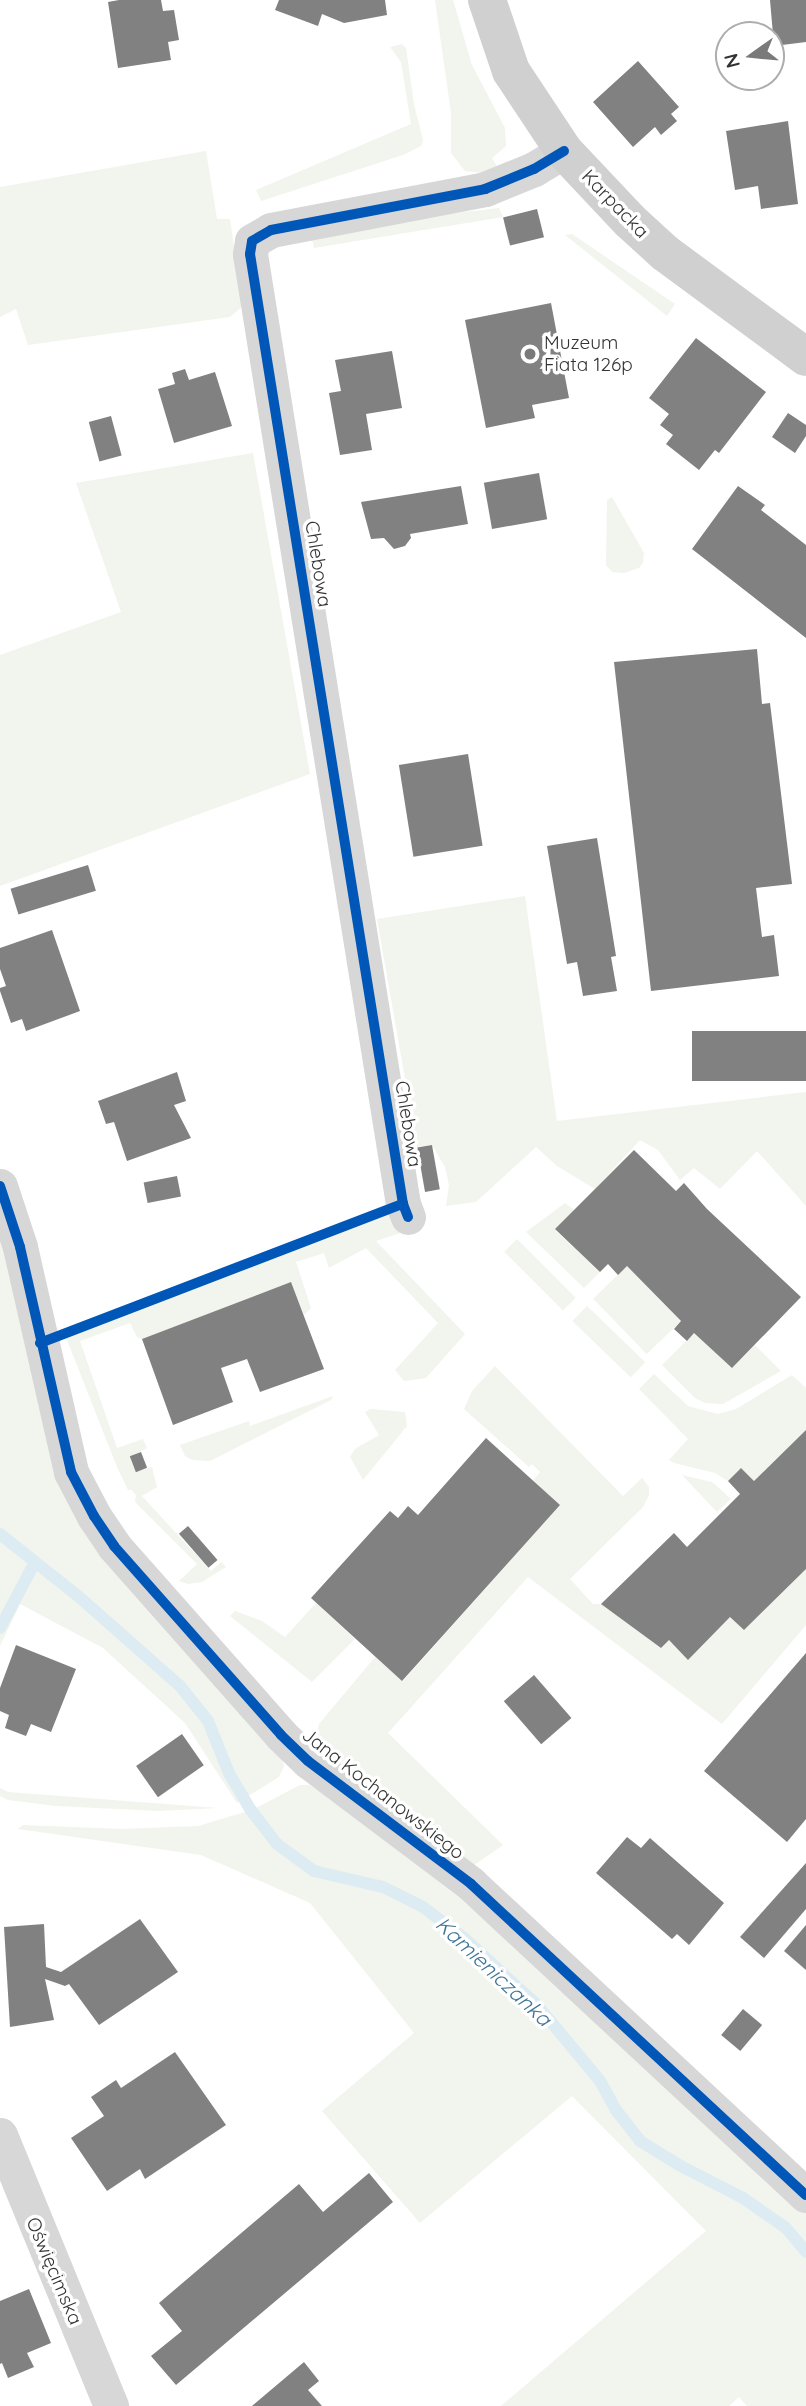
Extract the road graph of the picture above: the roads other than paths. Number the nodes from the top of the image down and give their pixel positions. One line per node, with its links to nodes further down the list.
1 (487, 0): 2 (street, Karpacka)
2 (564, 150): 3 (street, Karpacka); 5 (street, Chlebowa)
3 (806, 357)
4 (0, 1186): 7 (street, Jana Kochanowskiego)
5 (408, 1216)
6 (0, 2135): 8 (street, Oświęcimska)
7 (806, 2195)
8 (111, 2406)

